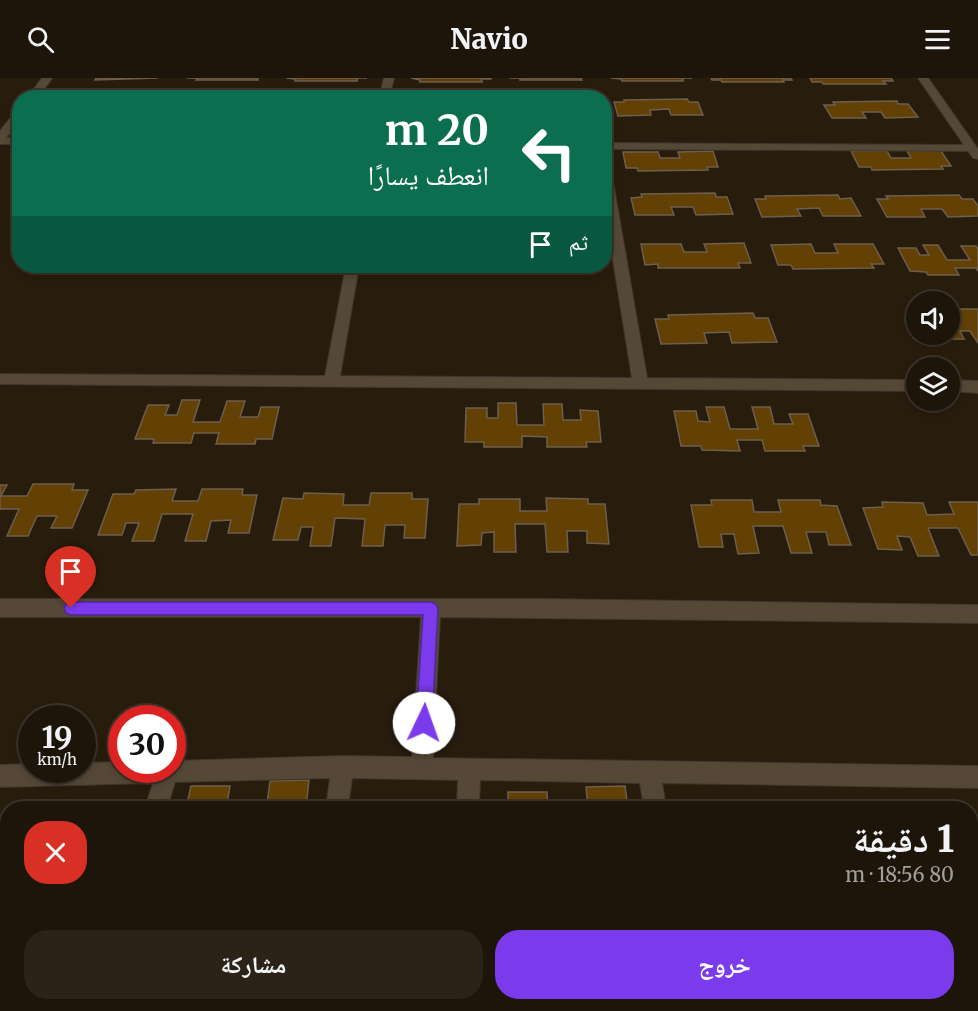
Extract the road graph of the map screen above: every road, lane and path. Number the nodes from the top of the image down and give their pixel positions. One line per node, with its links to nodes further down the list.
1 (923, 78): 5 (street)
2 (12, 123): 3 (street)
3 (0, 139)
4 (612, 146): 5 (street)
5 (974, 153)
6 (612, 213): 10 (street)
7 (351, 273): 9 (street)
8 (0, 379): 9 (street)
9 (332, 381): 10 (street)
10 (640, 383): 11 (street)
11 (906, 386)
12 (960, 386): 13 (street)
13 (978, 387)
14 (0, 608): 15 (street)
15 (431, 609): 16 (street); 18 (street)
16 (978, 614)
17 (343, 767): 18 (street); 20 (street); 27 (street)
18 (422, 769): 19 (street)
19 (469, 769): 21 (street); 28 (street)
20 (186, 772)
21 (649, 772): 24 (street); 29 (street)
22 (108, 774): 23 (street)
23 (0, 776)
24 (978, 777)
25 (164, 783): 26 (street)
26 (158, 801)
27 (338, 801)
28 (468, 801)
29 (654, 801)

